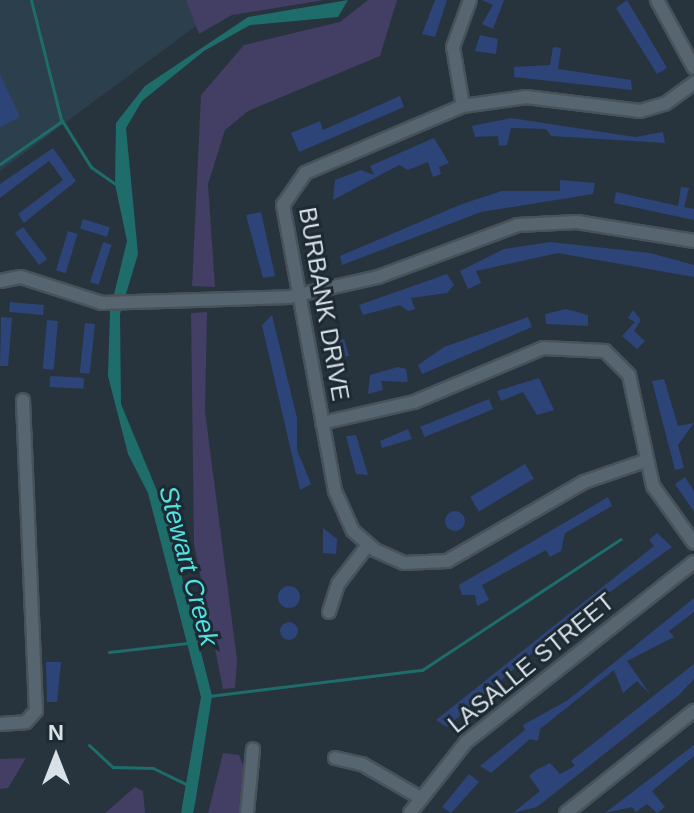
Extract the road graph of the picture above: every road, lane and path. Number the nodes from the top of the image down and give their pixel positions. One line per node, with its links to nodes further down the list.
1 (470, 0): 5 (street)
2 (657, 0): 3 (street)
3 (694, 68)
4 (694, 83): 5 (street, BURBANK DRIVE)
5 (463, 106): 8 (street, BURBANK DRIVE)
6 (694, 241): 8 (street)
7 (0, 281): 8 (street)
8 (297, 295): 10 (street, BURBANK DRIVE)
9 (23, 400): 17 (street)
10 (322, 423): 11 (street); 13 (street, BURBANK DRIVE)
11 (645, 461): 12 (street); 13 (street, BURBANK DRIVE)
12 (694, 543)
13 (368, 545): 15 (street)
14 (694, 562): 20 (street, LASALLE STREET)
15 (329, 612)
16 (694, 711): 23 (street)
17 (0, 724)
18 (253, 749): 21 (street)
19 (335, 758): 20 (street)
20 (419, 797): 22 (street, LASALLE STREET)
21 (247, 813)
22 (410, 813)
23 (566, 813)

